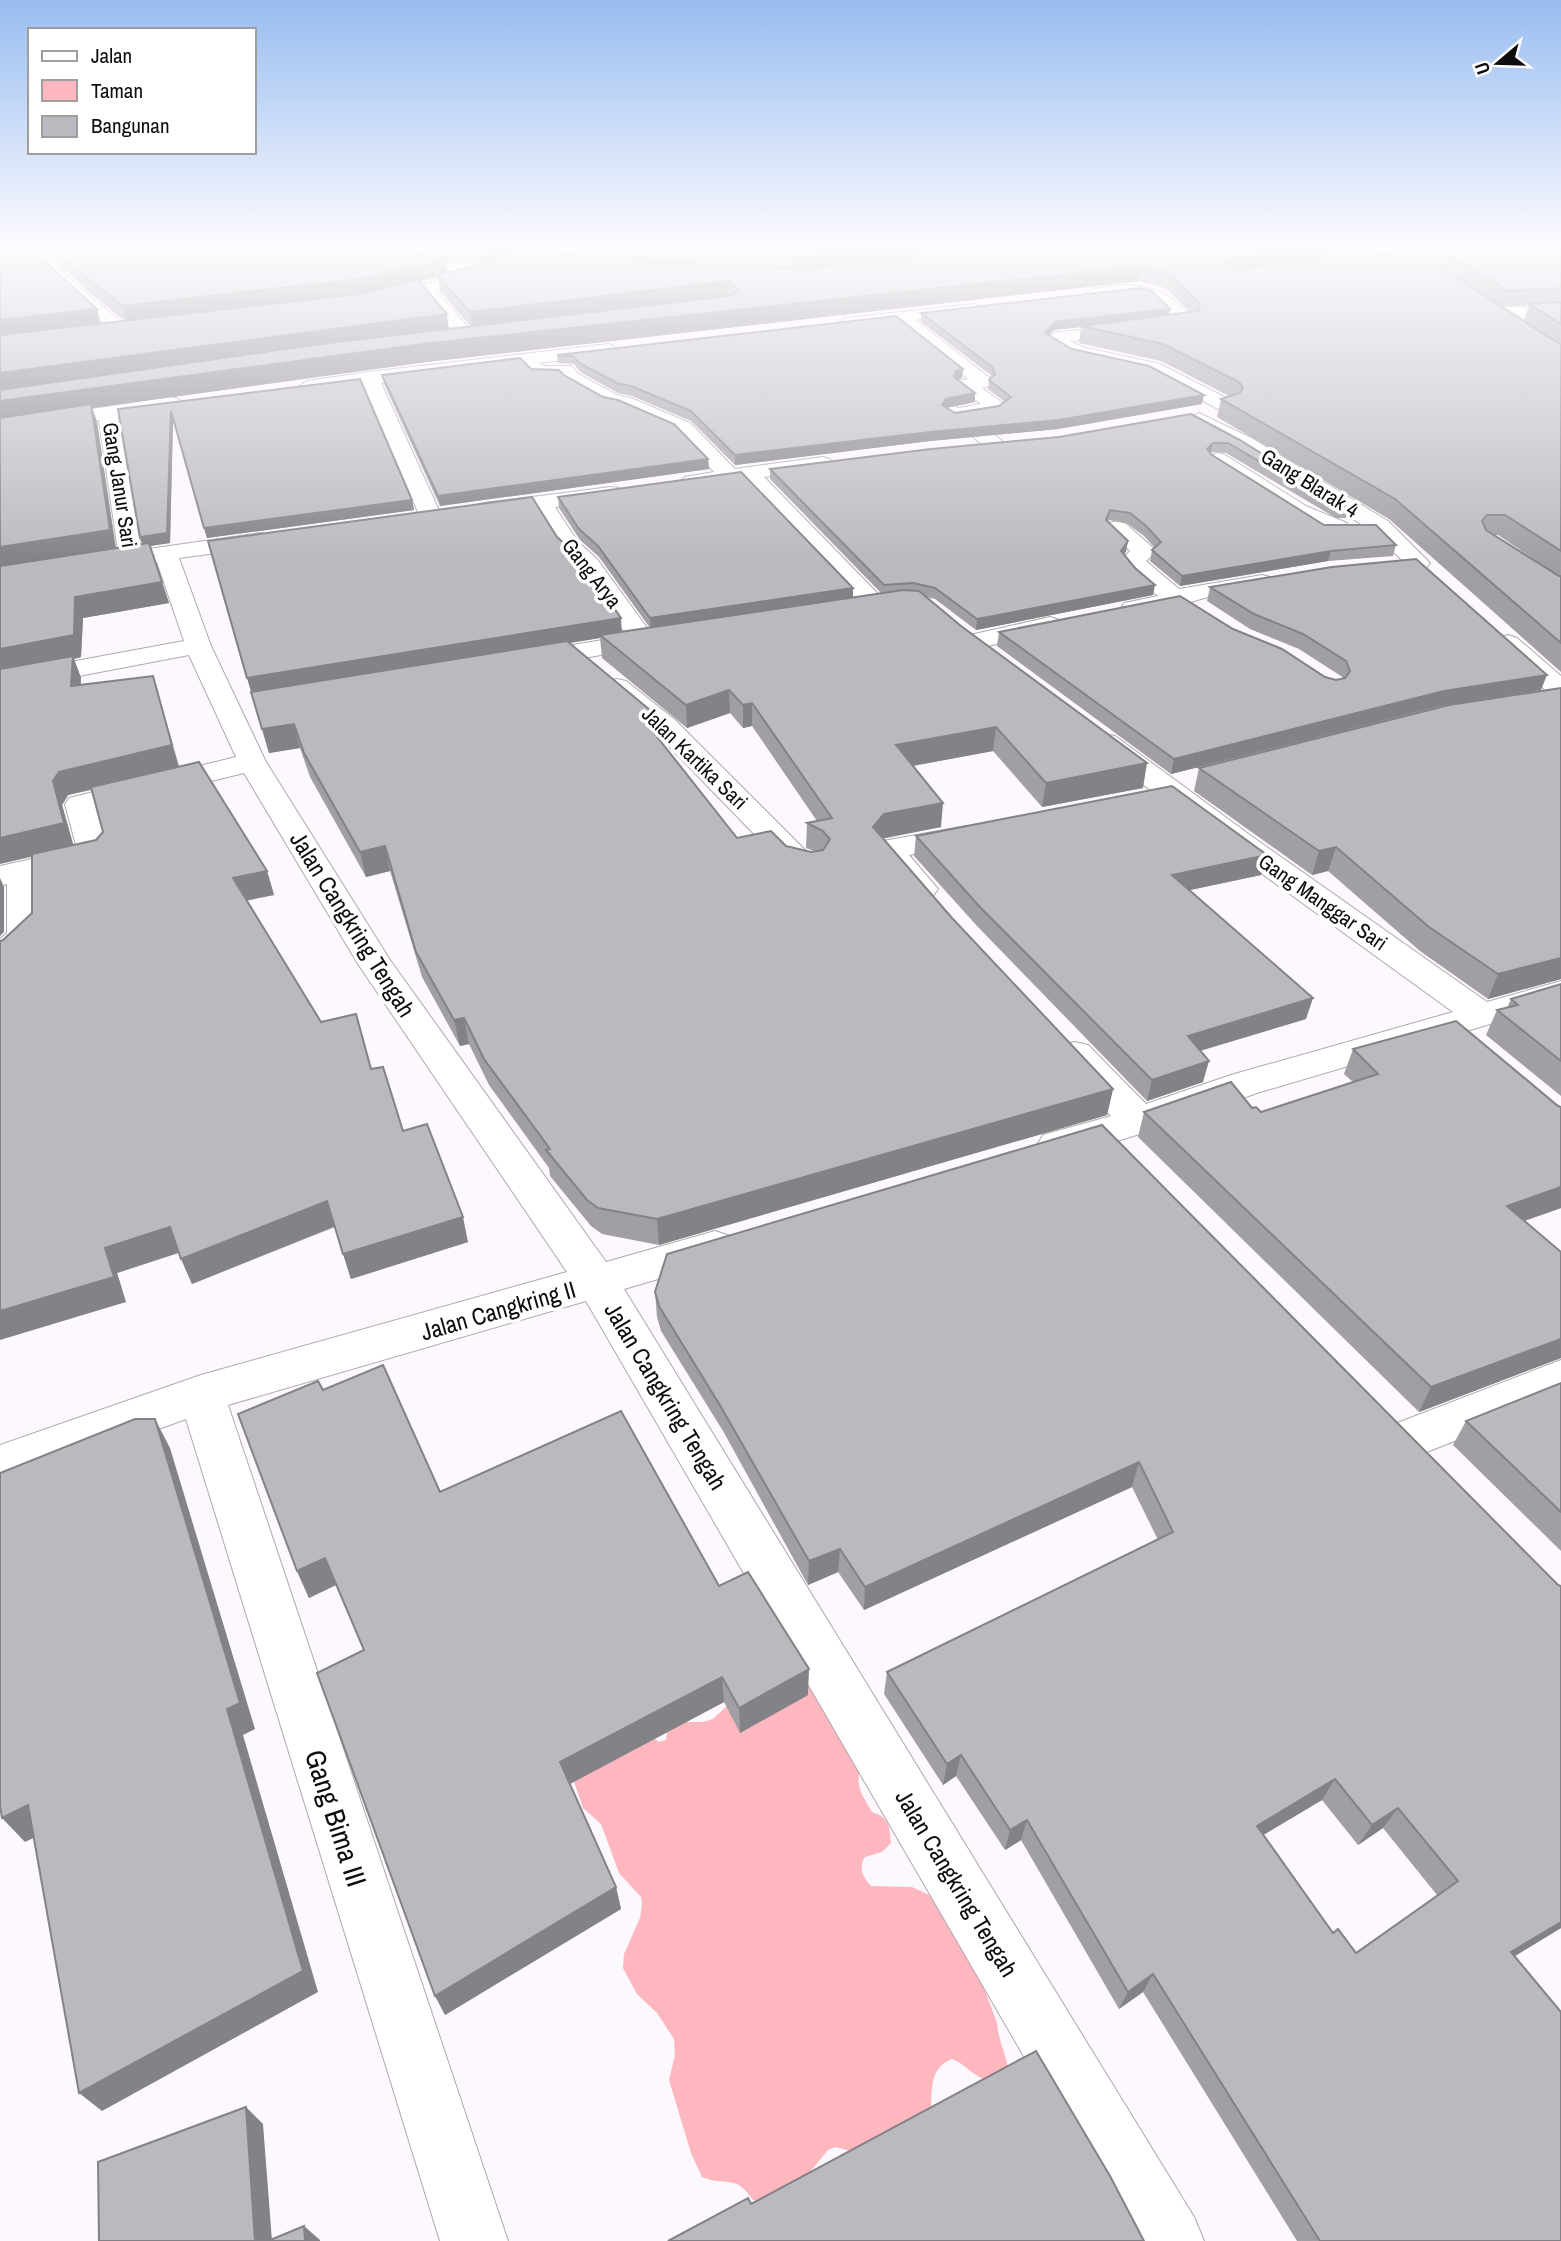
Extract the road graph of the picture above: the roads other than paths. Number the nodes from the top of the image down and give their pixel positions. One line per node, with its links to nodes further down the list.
1 (573, 354): 4 (street)
2 (947, 354): 10 (street)
3 (1089, 354): 19 (street, Gang Blarak 4)
4 (526, 359): 5 (street); 13 (street)
5 (369, 378): 6 (street); 17 (street)
6 (285, 390)
7 (185, 402): 8 (street)
8 (108, 412): 9 (street); 22 (street, Gang Janur Sari)
9 (0, 429)
10 (962, 447)
11 (1218, 459): 19 (street)
12 (843, 461): 13 (street)
13 (739, 474): 14 (street); 27 (street)
14 (677, 484)
15 (636, 489): 16 (street)
16 (542, 503): 17 (street); 33 (street, Gang Arya)
17 (431, 517): 18 (street)
18 (404, 520)
19 (1380, 526): 24 (street, Gang Blarak 4)
20 (1117, 528): 26 (street)
21 (285, 537): 22 (street)
22 (149, 556): 23 (street); 34 (street, Jalan Cangkring Tengah)
23 (105, 562)
24 (1387, 565)
25 (1289, 578): 26 (street)
26 (1179, 599): 28 (street); 29 (street)
27 (876, 606)
28 (1112, 612)
29 (1210, 617)
30 (1072, 620): 36 (street)
31 (1491, 628): 39 (street)
32 (684, 634): 33 (street)
33 (643, 641): 35 (street)
34 (198, 646): 38 (street); 43 (street, Jalan Cangkring Tengah)
35 (575, 652): 37 (street); 47 (street, Jalan Kartika Sari)
36 (996, 661)
37 (508, 663)
38 (0, 683)
39 (1561, 691)
40 (1561, 698): 41 (street)
41 (1532, 701)
42 (1079, 723): 44 (street, Gang Manggar Sari)
43 (252, 762): 48 (street); 57 (street, Jalan Cangkring Tengah)
44 (1178, 787): 45 (street); 52 (street, Gang Manggar Sari)
45 (1136, 801)
46 (995, 830): 49 (street)
47 (811, 865)
48 (12, 874): 50 (street)
49 (946, 916)
50 (0, 956)
51 (1561, 992): 52 (street)
52 (1470, 1032): 54 (street)
53 (1055, 1033): 54 (street)
54 (1125, 1137): 55 (street)
55 (1024, 1155)
56 (744, 1238): 57 (street, Jalan Cangkring II)
57 (597, 1282): 59 (street, Jalan Cangkring II); 63 (street, Jalan Cangkring Tengah)
58 (1561, 1379): 60 (street)
59 (201, 1394): 61 (street, Jalan Cangkring II); 62 (street, Gang Bima III)
60 (1409, 1438)
61 (0, 1465)
62 (474, 2241)
63 (1170, 2241)

